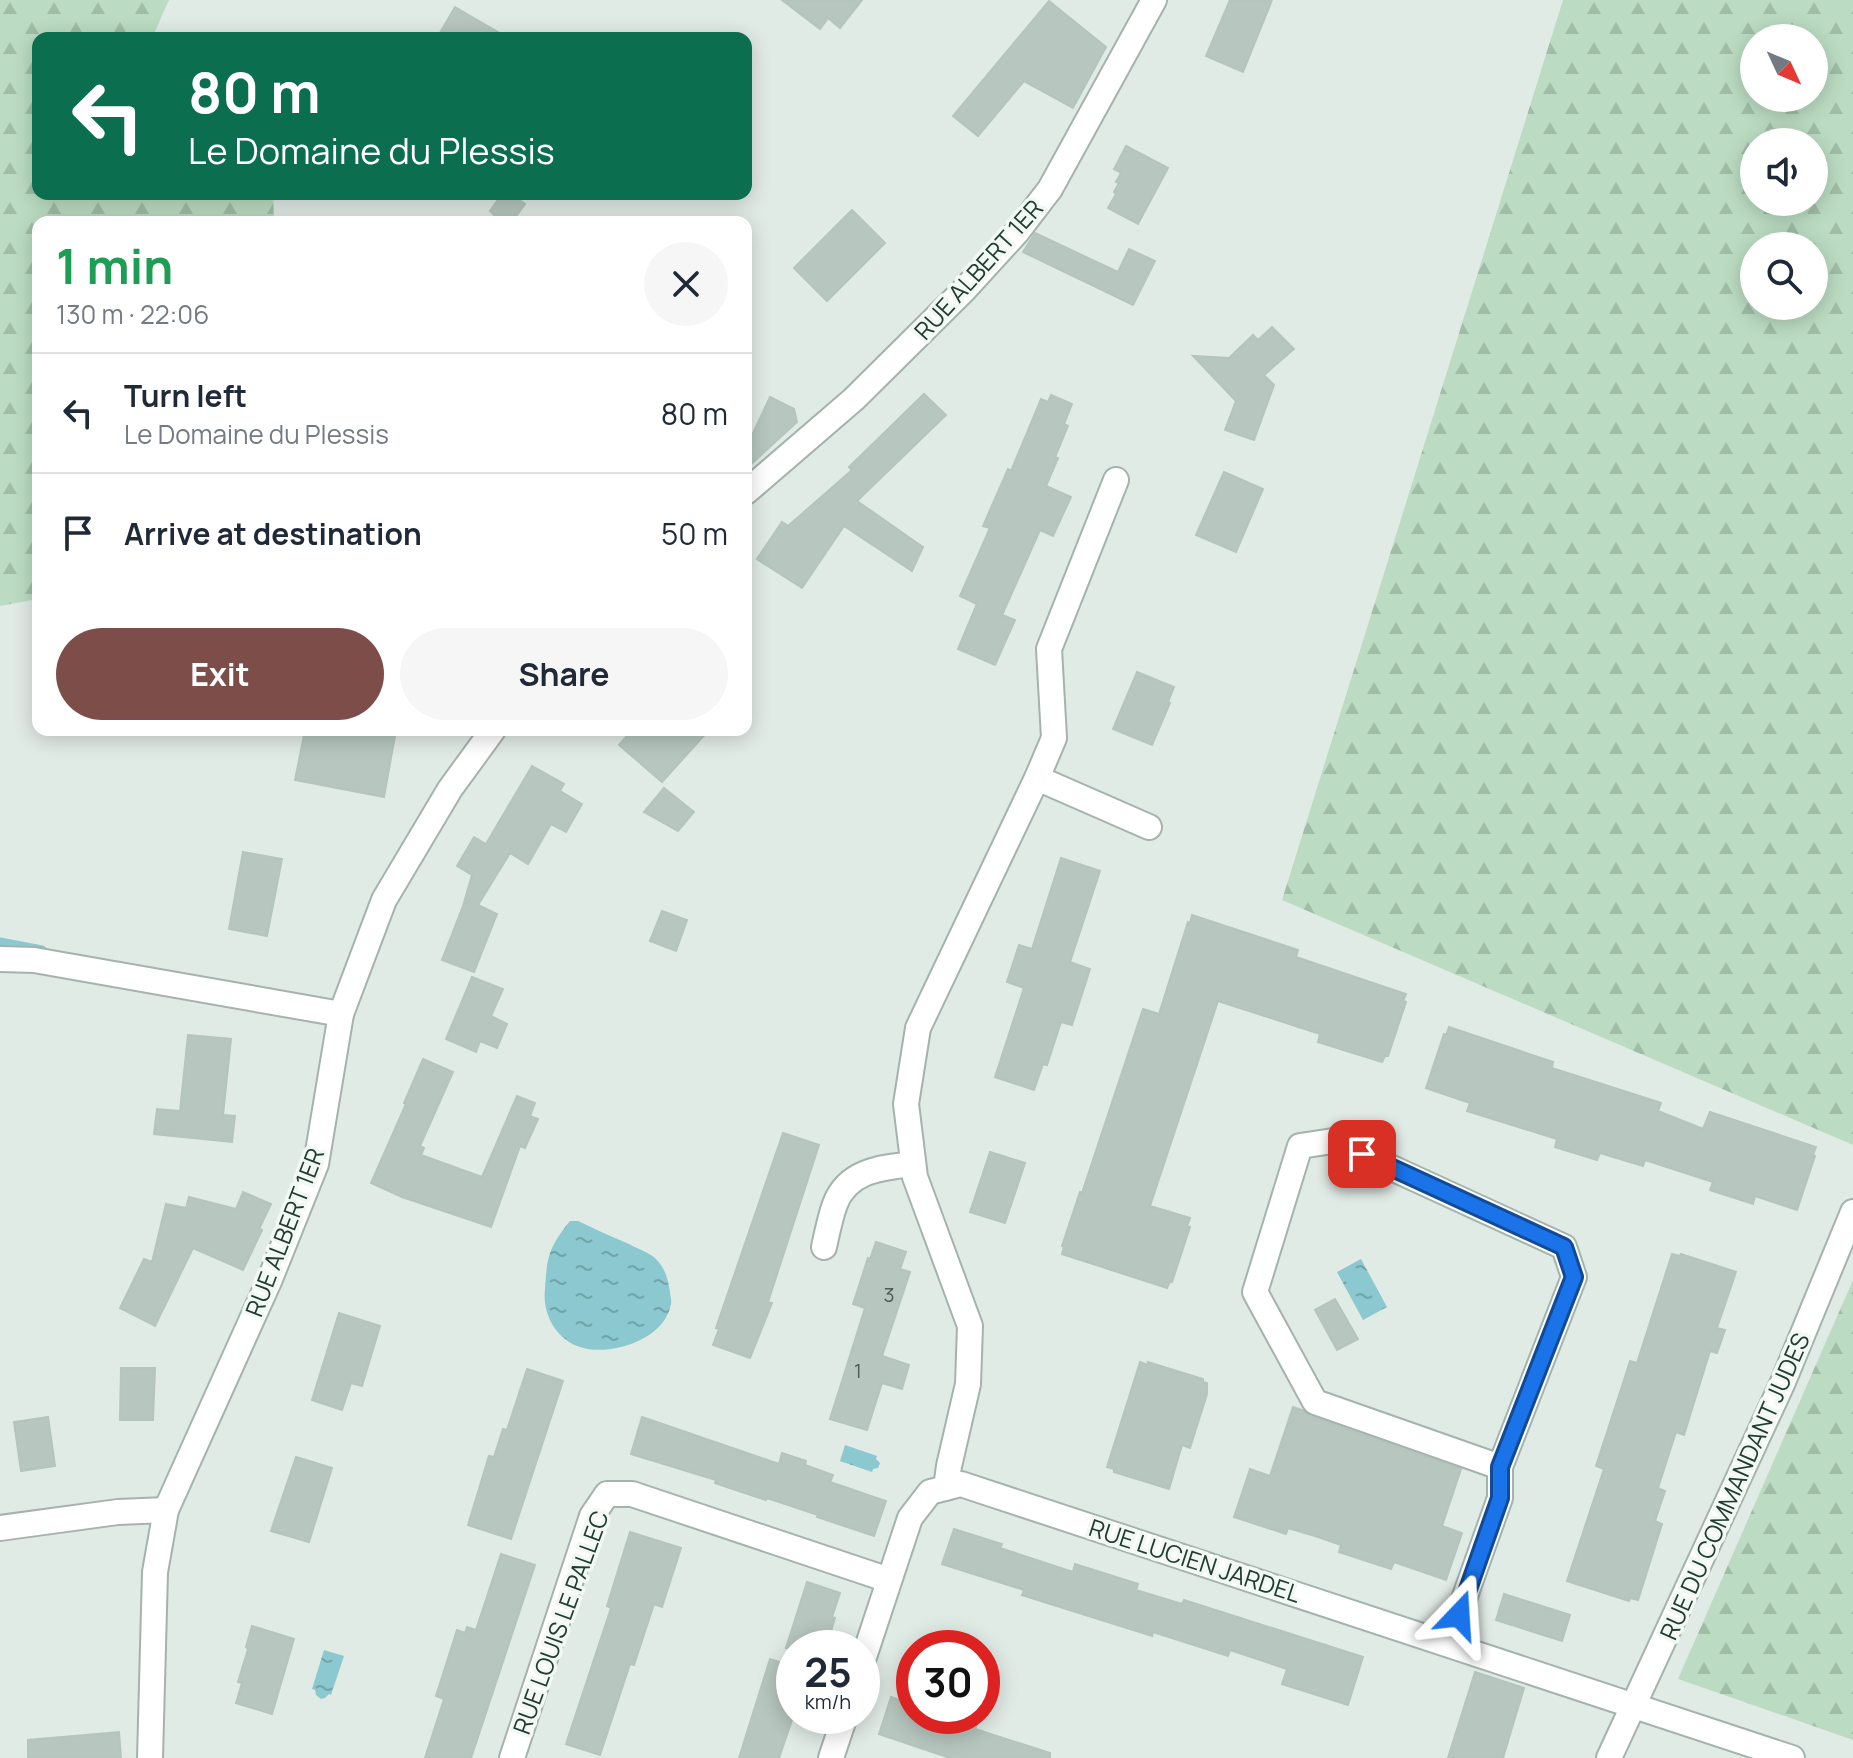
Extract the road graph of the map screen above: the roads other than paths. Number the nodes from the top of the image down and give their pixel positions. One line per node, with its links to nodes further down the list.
1 (1154, 0): 3 (street, RUE ALBERT 1ER)
2 (1116, 480): 5 (street)
3 (752, 487)
4 (489, 736): 8 (street, RUE ALBERT 1ER)
5 (1037, 778): 6 (street); 9 (street)
6 (1149, 827)
7 (0, 959): 8 (street)
8 (341, 1014): 14 (street, RUE ALBERT 1ER)
9 (913, 1164): 11 (street); 13 (street)
10 (1853, 1212): 19 (street, RUE DU COMMANDANT JUDES)
11 (824, 1247)
12 (1500, 1467): 12 (street); 18 (street)
13 (946, 1488): 16 (street); 18 (street, RUE LUCIEN JARDEL)
14 (166, 1510): 15 (street); 21 (street, RUE ALBERT 1ER)
15 (0, 1528)
16 (889, 1580): 17 (street); 22 (street, RUE LOUIS LE PALLEC)
17 (873, 1630)
18 (1448, 1644): 19 (street, RUE LUCIEN JARDEL)
19 (1635, 1705): 24 (street, RUE DU COMMANDANT JUDES); 25 (street, RUE LUCIEN JARDEL)
20 (839, 1734): 23 (street)
21 (150, 1758)
22 (512, 1758)
23 (831, 1758)
24 (1609, 1758)
25 (1792, 1758)

